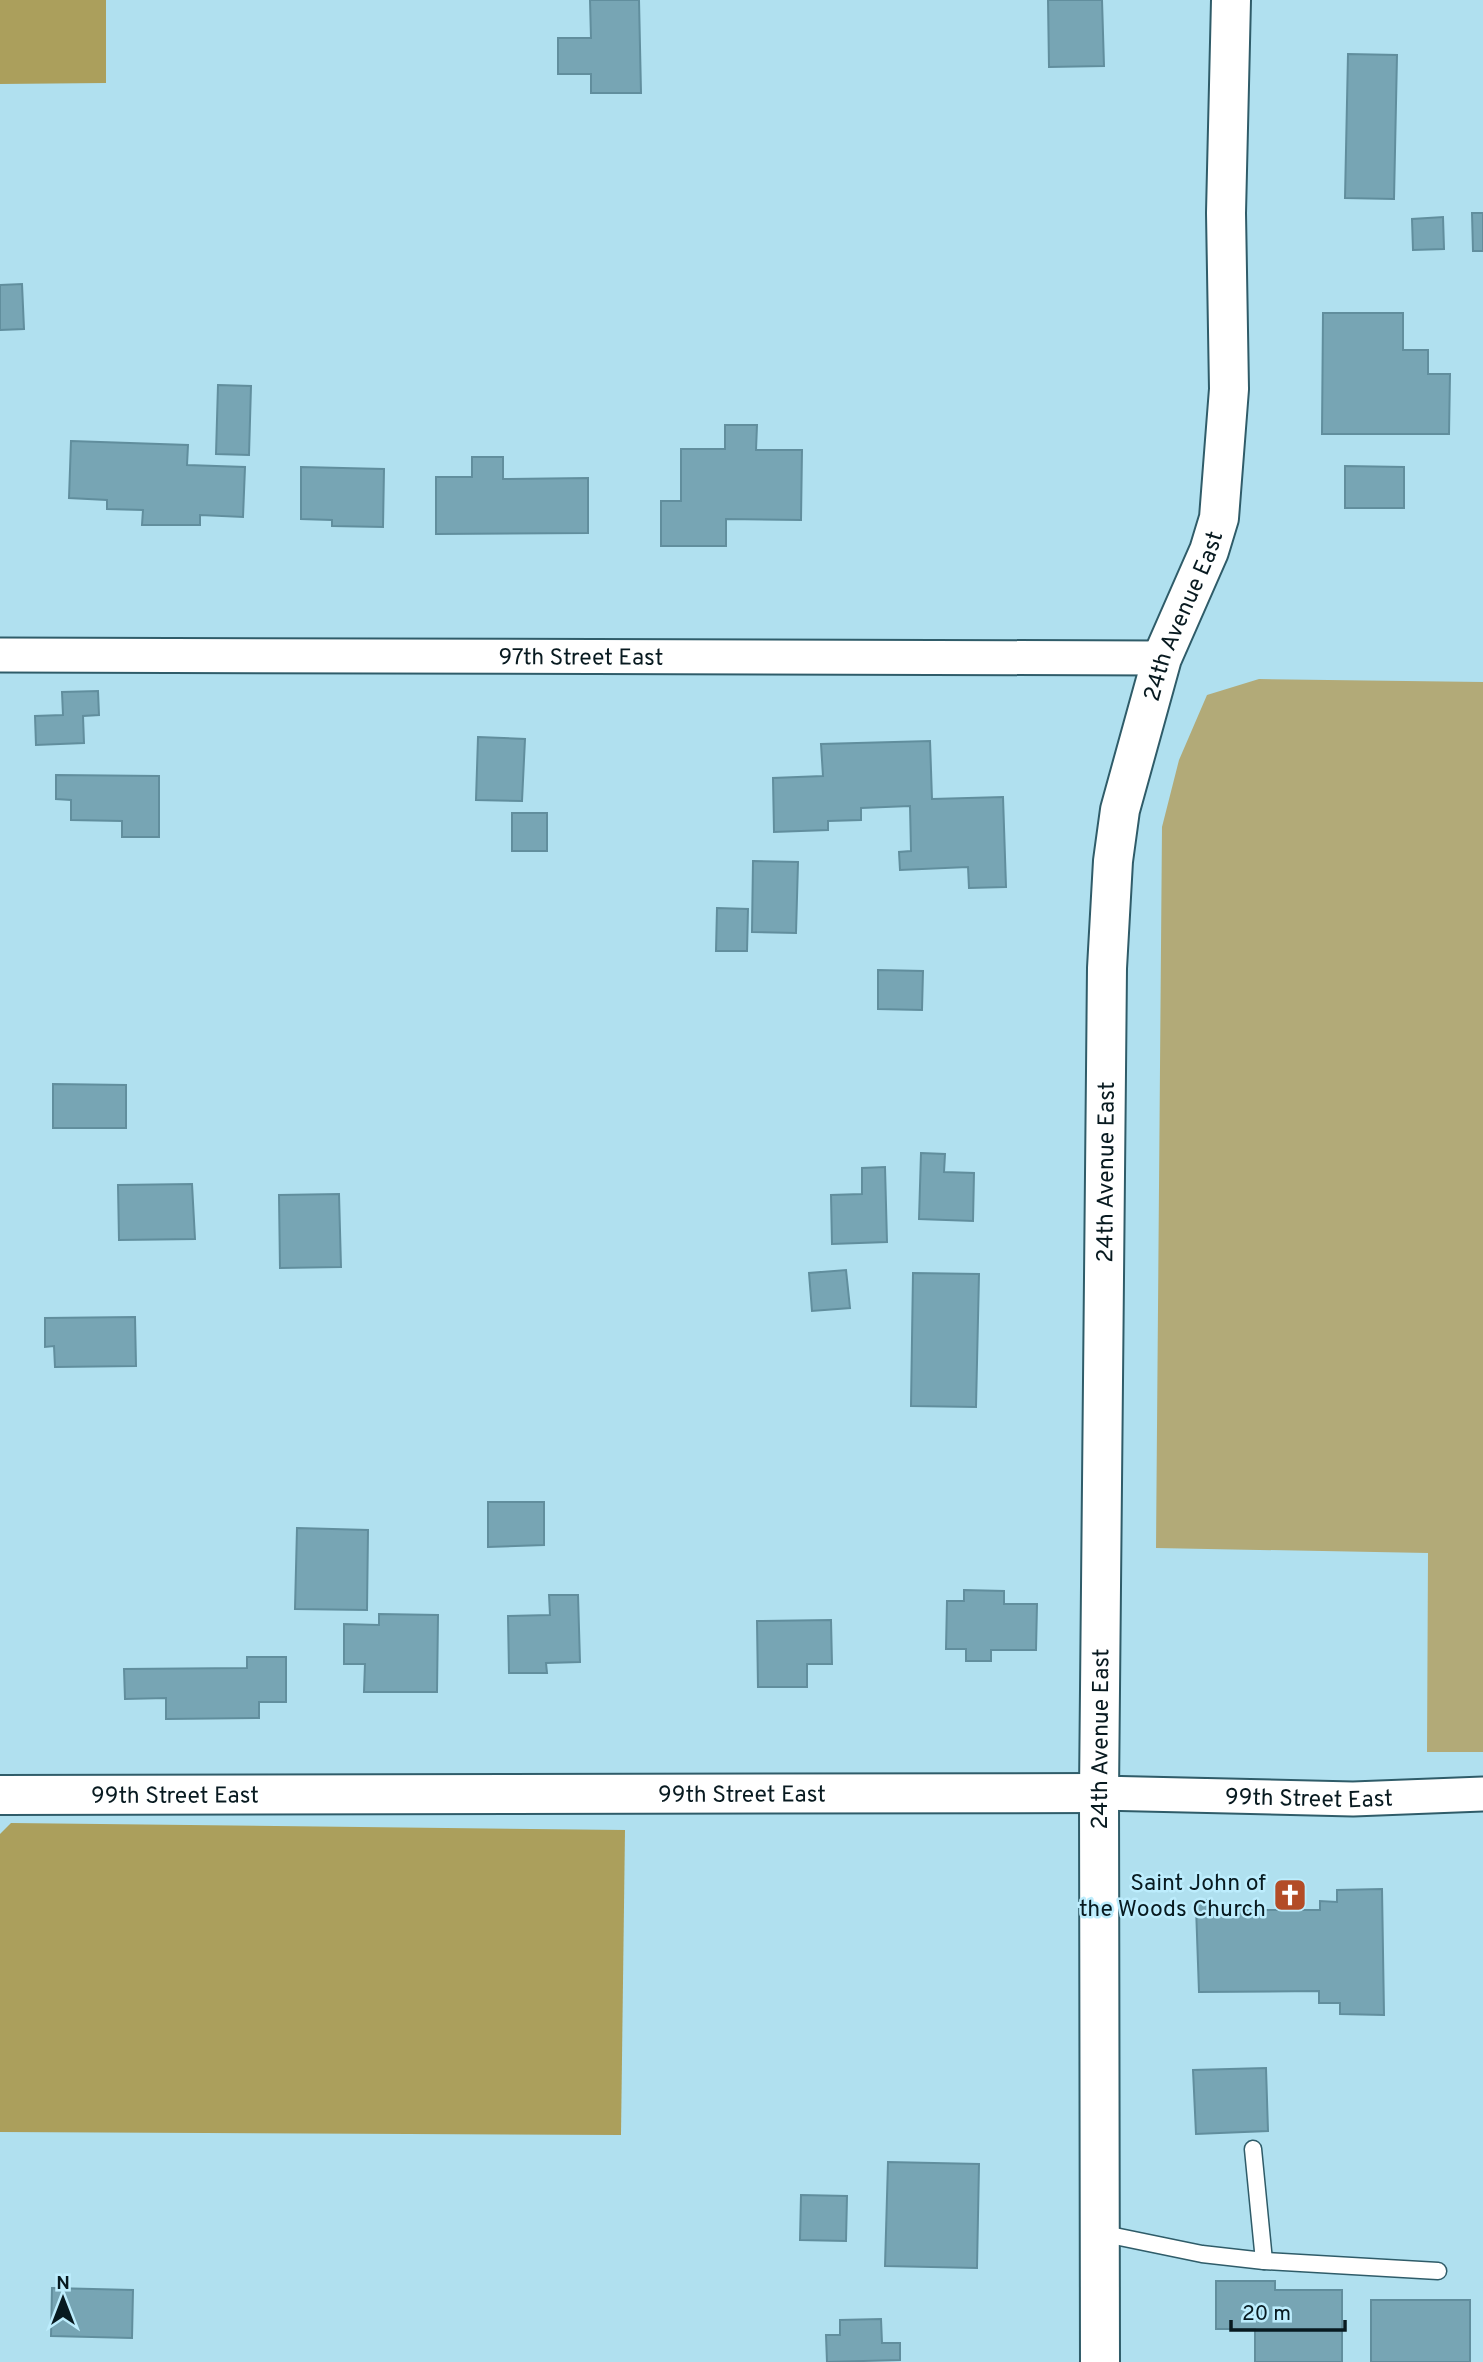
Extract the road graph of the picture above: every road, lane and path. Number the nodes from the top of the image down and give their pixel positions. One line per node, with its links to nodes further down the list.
1 (1231, 0): 3 (street, 24th Avenue East)
2 (0, 655): 3 (street, 97th Street East)
3 (1162, 658): 4 (street, 24th Avenue East)
4 (1099, 1793): 5 (street, 99th Street East); 6 (street, 99th Street East); 8 (street, 24th Avenue East)
5 (1483, 1794)
6 (0, 1795)
7 (1254, 2149): 9 (lane)
8 (1100, 2233): 9 (lane); 11 (street, 24th Avenue East)
9 (1264, 2260): 10 (lane)
10 (1438, 2271)
11 (1100, 2362)

